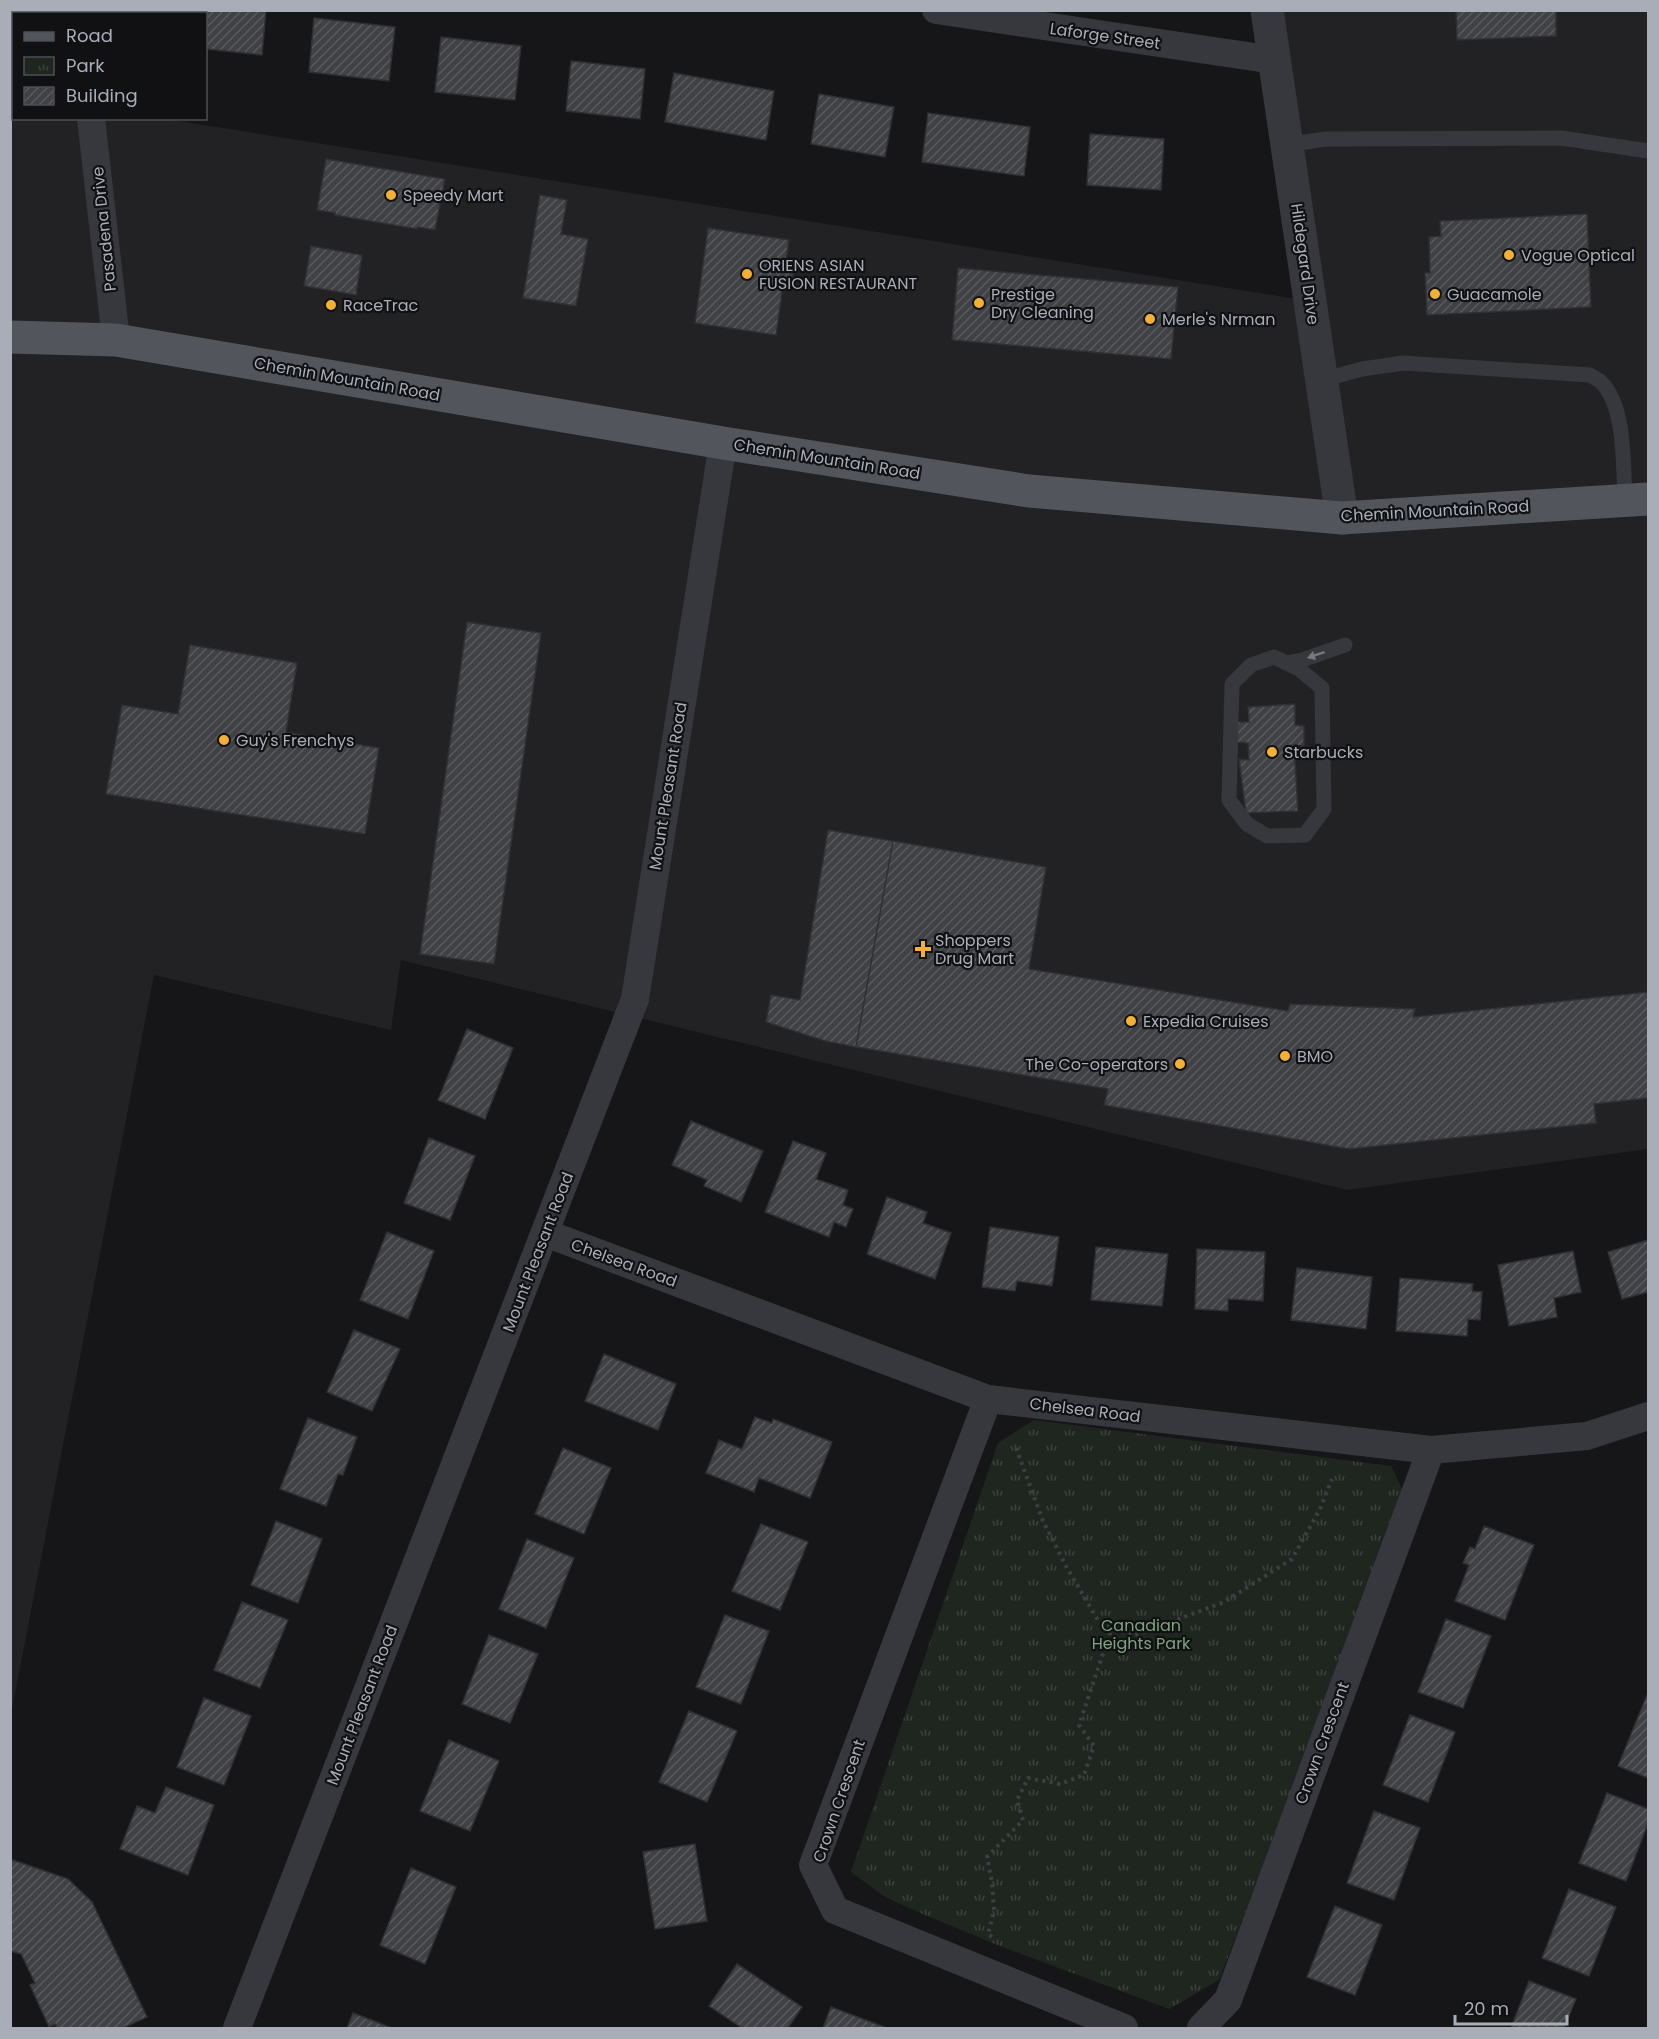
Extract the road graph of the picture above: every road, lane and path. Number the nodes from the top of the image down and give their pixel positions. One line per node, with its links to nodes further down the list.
1 (936, 10): 3 (street, Laforge Street)
2 (1267, 10): 4 (street, Hildegard Drive)
3 (970, 13): 4 (street, Laforge Street)
4 (1275, 60): 6 (street, Hildegard Drive)
5 (91, 120): 9 (street, Pasadena Drive)
6 (1287, 145): 7 (lane); 10 (street, Hildegard Drive)
7 (1648, 151)
8 (10, 337): 9 (main road, Chemin Mountain Road)
9 (117, 340): 11 (main road, Chemin Mountain Road)
10 (1322, 380): 12 (lane); 13 (street, Hildegard Drive)
11 (723, 443): 13 (main road, Chemin Mountain Road); 16 (street, Mount Pleasant Road)
12 (1637, 500): 13 (main road, Chemin Mountain Road)
13 (1342, 518)
14 (1345, 645): 15 (lane, one-way to 15)
15 (1286, 663): 15 (lane)
16 (545, 1233): 17 (street, Chelsea Road); 24 (street, Mount Pleasant Road)
17 (988, 1399): 20 (street, Chelsea Road); 23 (street, Crown Crescent)
18 (1648, 1416): 20 (street, Chelsea Road)
19 (1016, 1448): 22 (path)
20 (1431, 1450): 26 (street, Crown Crescent)
21 (1332, 1479): 22 (path)
22 (1112, 1627): 23 (path)
23 (981, 1970): 25 (street, Crown Crescent)
24 (237, 2028)
25 (1124, 2028)
26 (1201, 2028)

